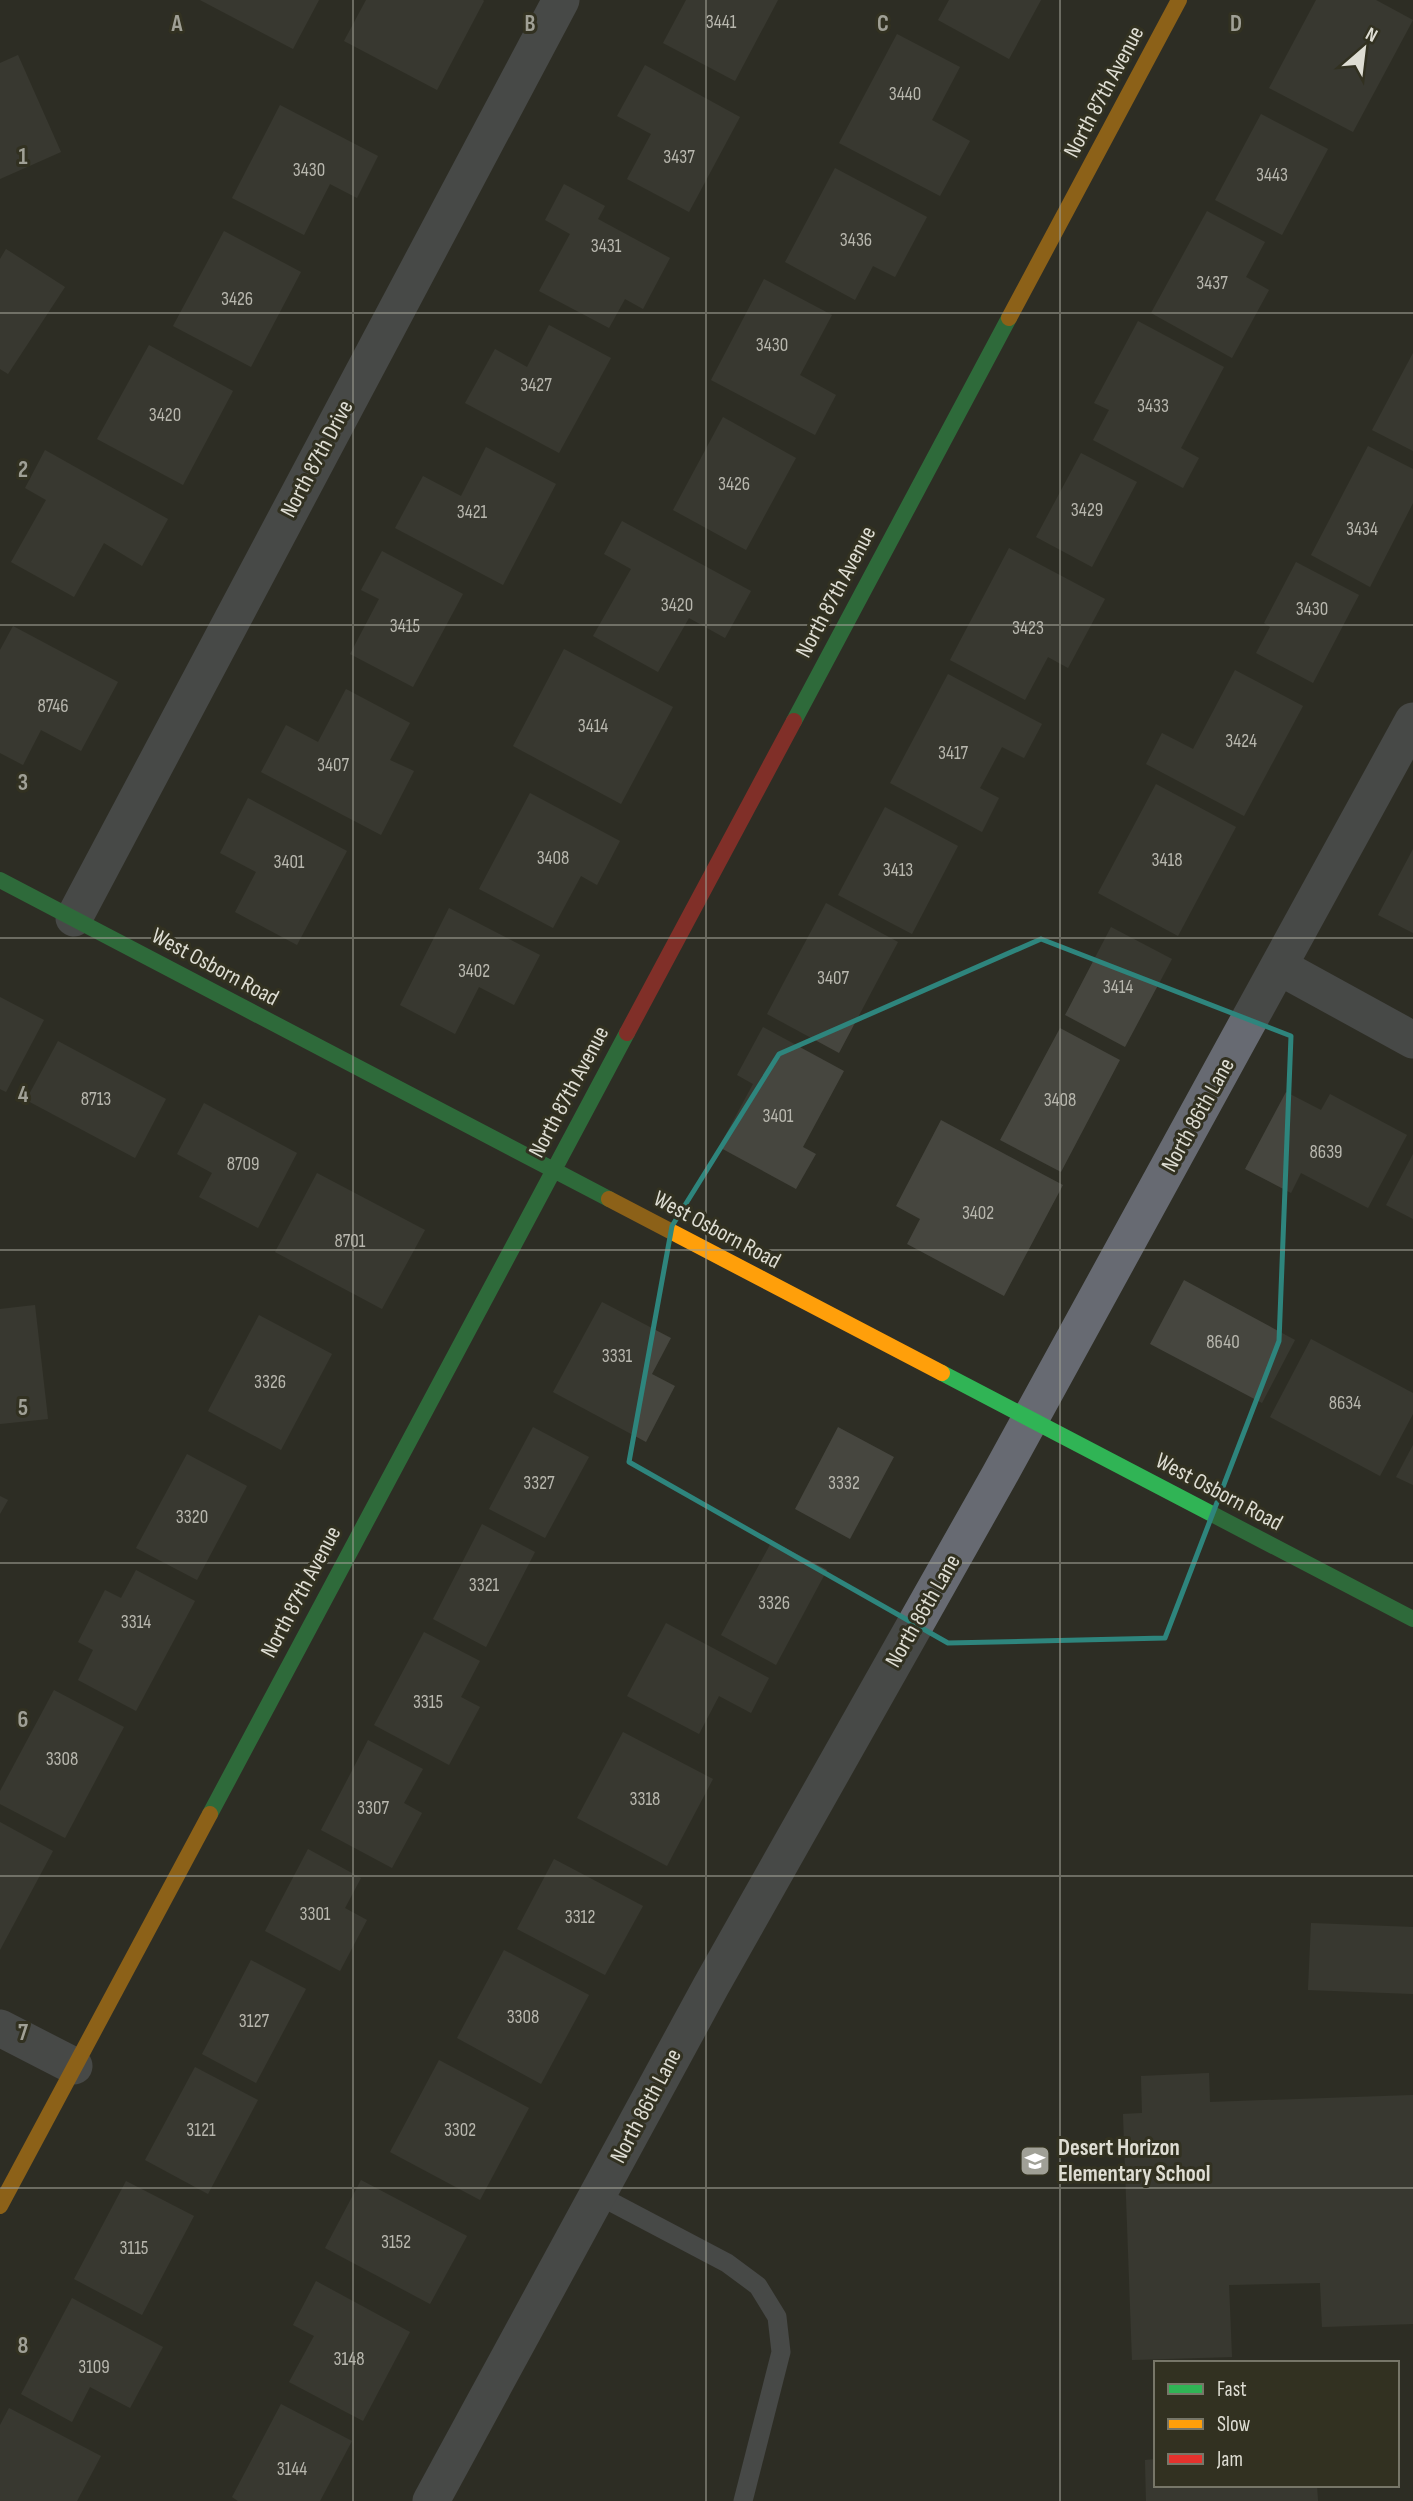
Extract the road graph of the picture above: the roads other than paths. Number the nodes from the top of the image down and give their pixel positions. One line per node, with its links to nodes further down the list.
1 (561, 0): 5 (street, North 87th Drive)
2 (1179, 0): 8 (street, North 87th Avenue)
3 (1413, 721): 6 (street, North 86th Lane)
4 (0, 880): 5 (street, West Osborn Road)
5 (74, 918): 8 (street, West Osborn Road)
6 (1280, 967): 7 (street); 9 (street, North 86th Lane)
7 (1413, 1040)
8 (553, 1170): 9 (street, West Osborn Road); 12 (street, North 87th Avenue)
9 (1030, 1419): 10 (street, West Osborn Road); 13 (street, North 86th Lane)
10 (1413, 1619)
11 (0, 2028): 12 (street)
12 (74, 2066): 14 (street, North 87th Avenue)
13 (598, 2195): 15 (street, North 86th Lane); 16 (lane)
14 (0, 2206)
15 (431, 2501)
16 (743, 2501)

